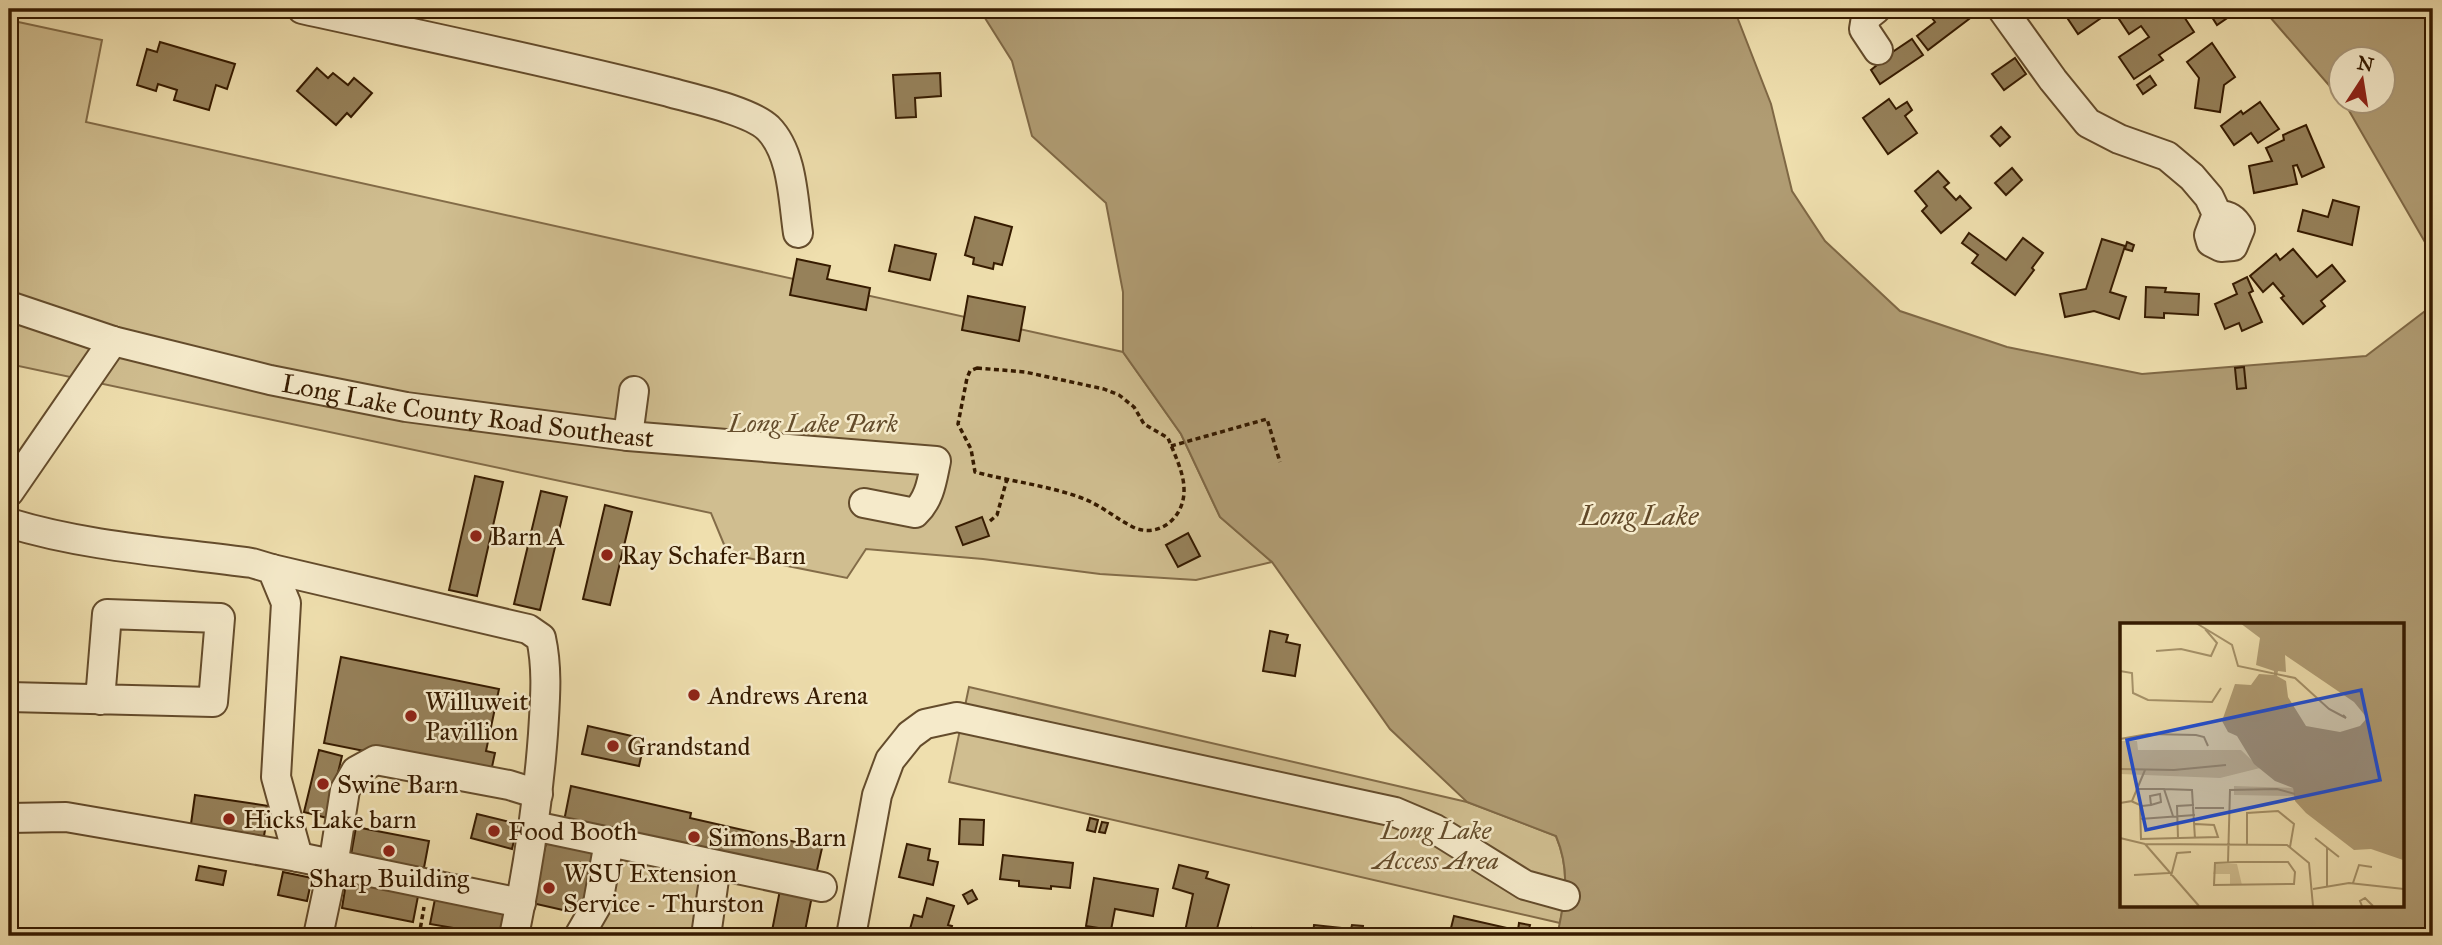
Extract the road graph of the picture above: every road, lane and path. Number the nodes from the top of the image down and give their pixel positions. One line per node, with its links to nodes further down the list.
1 (302, 9): 6 (street)
2 (1877, 9): 4 (street)
3 (2003, 9): 5 (street)
4 (1878, 50)
5 (2217, 214)
6 (798, 233)
7 (9, 306): 8 (street, Long Lake County Road Southeast)
8 (113, 341): 10 (street, Long Lake County Road Southeast); 14 (street)
9 (634, 391): 10 (street)
10 (628, 436): 15 (street, Long Lake County Road Southeast)
11 (1171, 446): 12 (path); 13 (path); 13 (path)
12 (1280, 462)
13 (1007, 479): 16 (path)
14 (9, 492)
15 (864, 503)
16 (990, 521)
17 (9, 523): 18 (street)
18 (272, 569): 21 (street); 25 (street)
19 (9, 697): 20 (street)
20 (100, 700): 20 (street)
21 (538, 794): 23 (street); 27 (street)
22 (9, 818): 25 (street)
23 (534, 826): 24 (street); 31 (street)
24 (609, 842): 26 (street); 35 (street)
25 (298, 857): 27 (street)
26 (716, 865): 29 (street); 36 (street)
27 (333, 866): 28 (street); 32 (street)
28 (428, 885): 31 (street); 33 (path)
29 (822, 887)
30 (1565, 896): 37 (street)
31 (521, 903): 34 (street)
32 (318, 936)
33 (419, 936)
34 (514, 936)
35 (579, 936)
36 (706, 936)
37 (852, 936)

